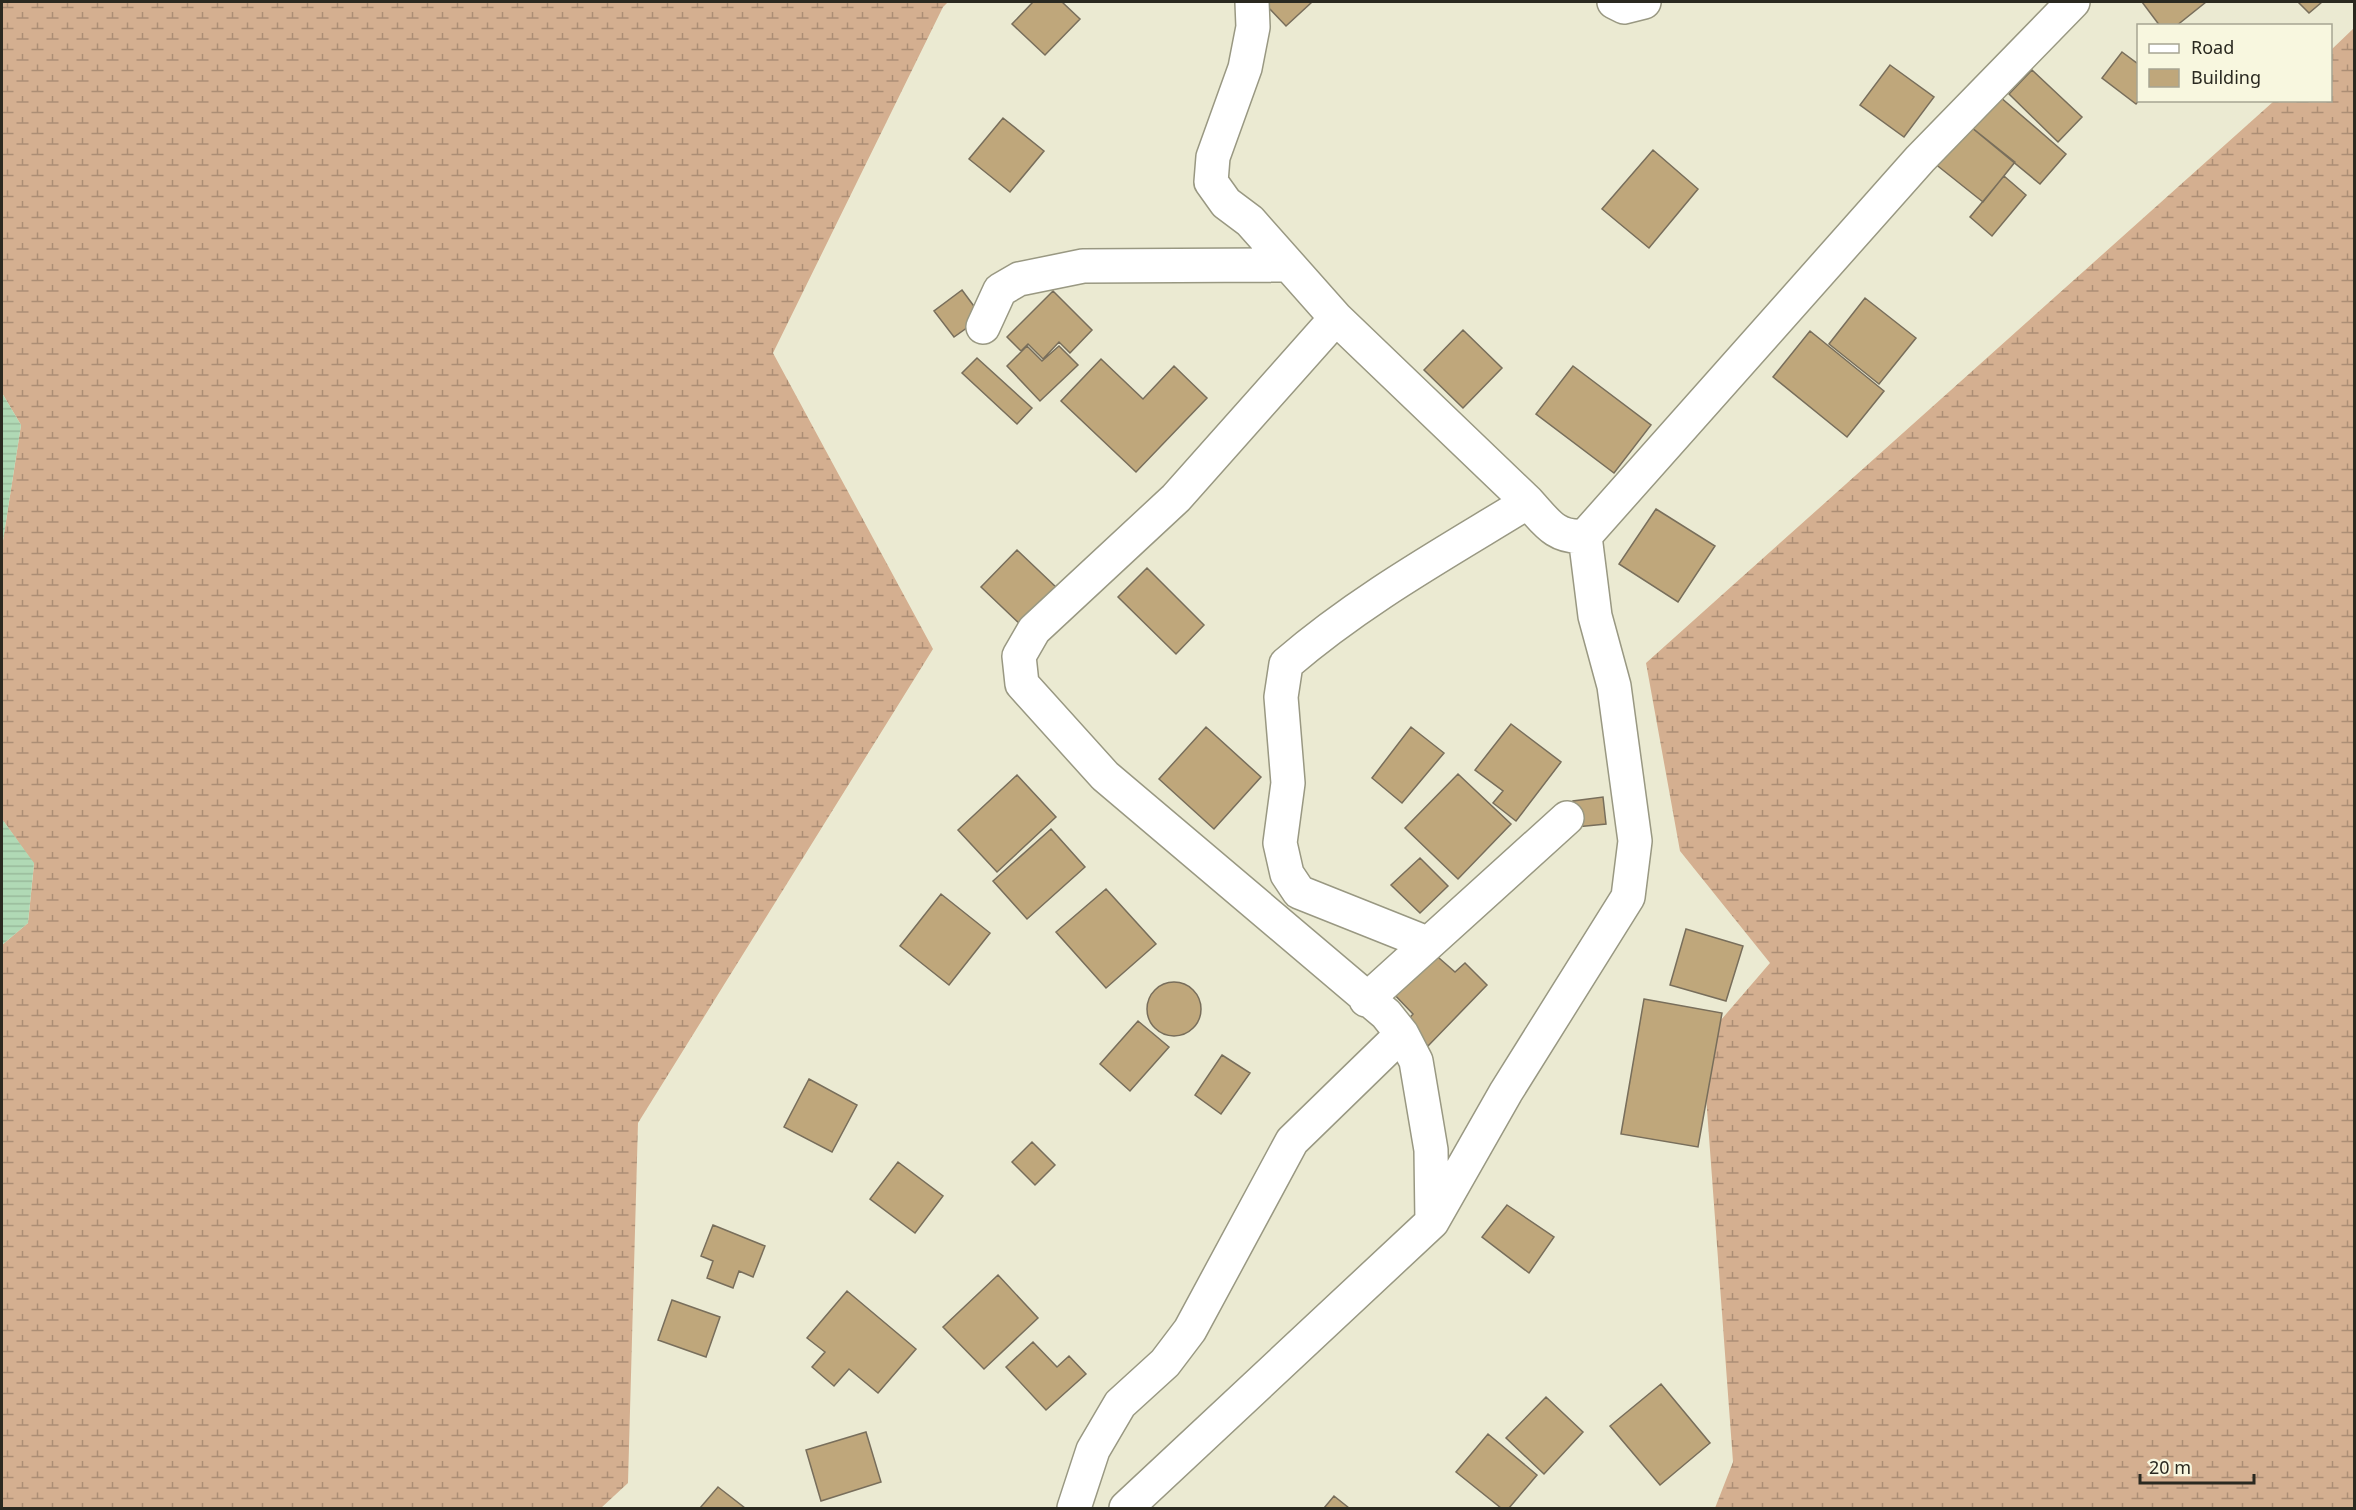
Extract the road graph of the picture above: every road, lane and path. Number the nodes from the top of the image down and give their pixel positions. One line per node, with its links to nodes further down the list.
1 (1252, 2): 5 (street)
2 (1614, 2): 3 (street)
3 (1644, 2)
4 (2073, 2): 9 (street)
5 (1288, 265): 6 (street); 7 (street)
6 (1336, 318): 8 (street); 12 (street)
7 (983, 327)
8 (1528, 502): 9 (street); 11 (street)
9 (1585, 536): 14 (street)
10 (1567, 818): 11 (street)
11 (1427, 943): 12 (street)
12 (1366, 1000): 13 (street)
13 (1402, 1034): 14 (street); 16 (street)
14 (1432, 1222): 15 (street)
15 (1143, 1504)
16 (1074, 1509)

